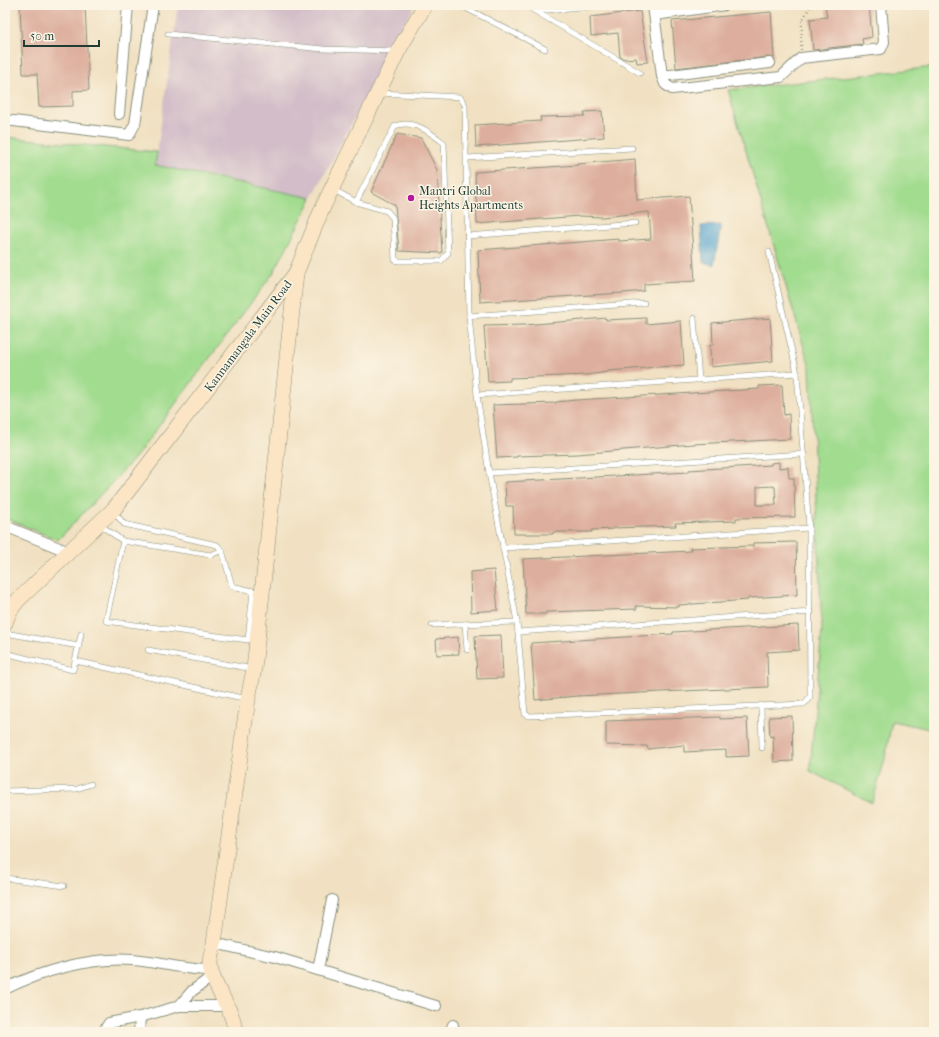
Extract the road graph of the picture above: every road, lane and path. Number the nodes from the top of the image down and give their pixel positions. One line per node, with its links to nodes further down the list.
1 (128, 5): 20 (street)
2 (153, 5): 21 (street)
3 (425, 5): 14 (street, Kannamangala Main Road)
4 (460, 5): 13 (lane)
5 (525, 5): 11 (lane)
6 (603, 5): 11 (lane)
7 (725, 5): 10 (street)
8 (811, 5): 15 (path)
9 (881, 5): 15 (street)
10 (654, 10): 18 (street)
11 (535, 11): 17 (lane)
12 (168, 34): 14 (lane)
13 (545, 49)
14 (398, 51): 19 (street, Kannamangala Main Road)
15 (801, 58): 18 (street)
16 (770, 63): 18 (street)
17 (640, 73)
18 (662, 76)
19 (378, 93): 23 (lane); 24 (street, Kannamangala Main Road)
20 (119, 114)
21 (5, 120)
22 (632, 148): 23 (lane)
23 (467, 158): 27 (lane)
24 (332, 189): 25 (lane); 29 (street, Kannamangala Main Road)
25 (356, 202): 25 (lane)
26 (635, 223): 27 (lane)
27 (467, 236): 31 (lane)
28 (769, 252): 33 (lane)
29 (296, 273): 38 (street, Kannamangala Main Road); 59 (street)
30 (644, 303): 31 (lane)
31 (469, 316): 35 (lane)
32 (694, 318): 34 (lane)
33 (797, 373): 34 (lane); 36 (lane)
34 (699, 380): 35 (lane)
35 (477, 395): 37 (lane)
36 (804, 454): 37 (lane); 41 (lane)
37 (489, 473): 43 (lane)
38 (113, 510): 39 (street, Kannamangala Main Road); 44 (lane)
39 (99, 524): 42 (lane); 45 (street, Kannamangala Main Road)
40 (5, 526): 45 (street)
41 (809, 528): 43 (lane); 46 (lane)
42 (123, 541): 44 (lane); 44 (lane)
43 (503, 548): 48 (lane)
44 (222, 550)
45 (69, 552): 47 (street, Kannamangala Main Road)
46 (811, 612): 51 (lane); 61 (lane)
47 (6, 615)
48 (517, 622): 49 (lane); 51 (lane)
49 (465, 624): 50 (lane); 56 (lane)
50 (432, 625)
51 (518, 632): 61 (lane)
52 (5, 633): 54 (lane)
53 (81, 634): 54 (lane)
54 (79, 646): 58 (lane)
55 (148, 650): 59 (lane)
56 (467, 650)
57 (5, 653): 58 (lane)
58 (76, 661): 60 (lane)
59 (254, 669): 60 (street)
60 (248, 699): 68 (street)
61 (761, 705): 62 (lane)
62 (762, 748)
63 (91, 784): 64 (lane)
64 (5, 791)
65 (5, 878): 66 (lane)
66 (64, 886)
67 (332, 900): 69 (street)
68 (214, 943): 69 (street); 70 (street)
69 (318, 970): 74 (street)
70 (212, 973): 71 (street); 72 (street); 73 (street)
71 (5, 989)
72 (179, 1006): 73 (street); 75 (street)
73 (226, 1006): 78 (street)
74 (436, 1006)
75 (140, 1017): 76 (street); 77 (street)
76 (103, 1032)
77 (139, 1032)
78 (235, 1032)

